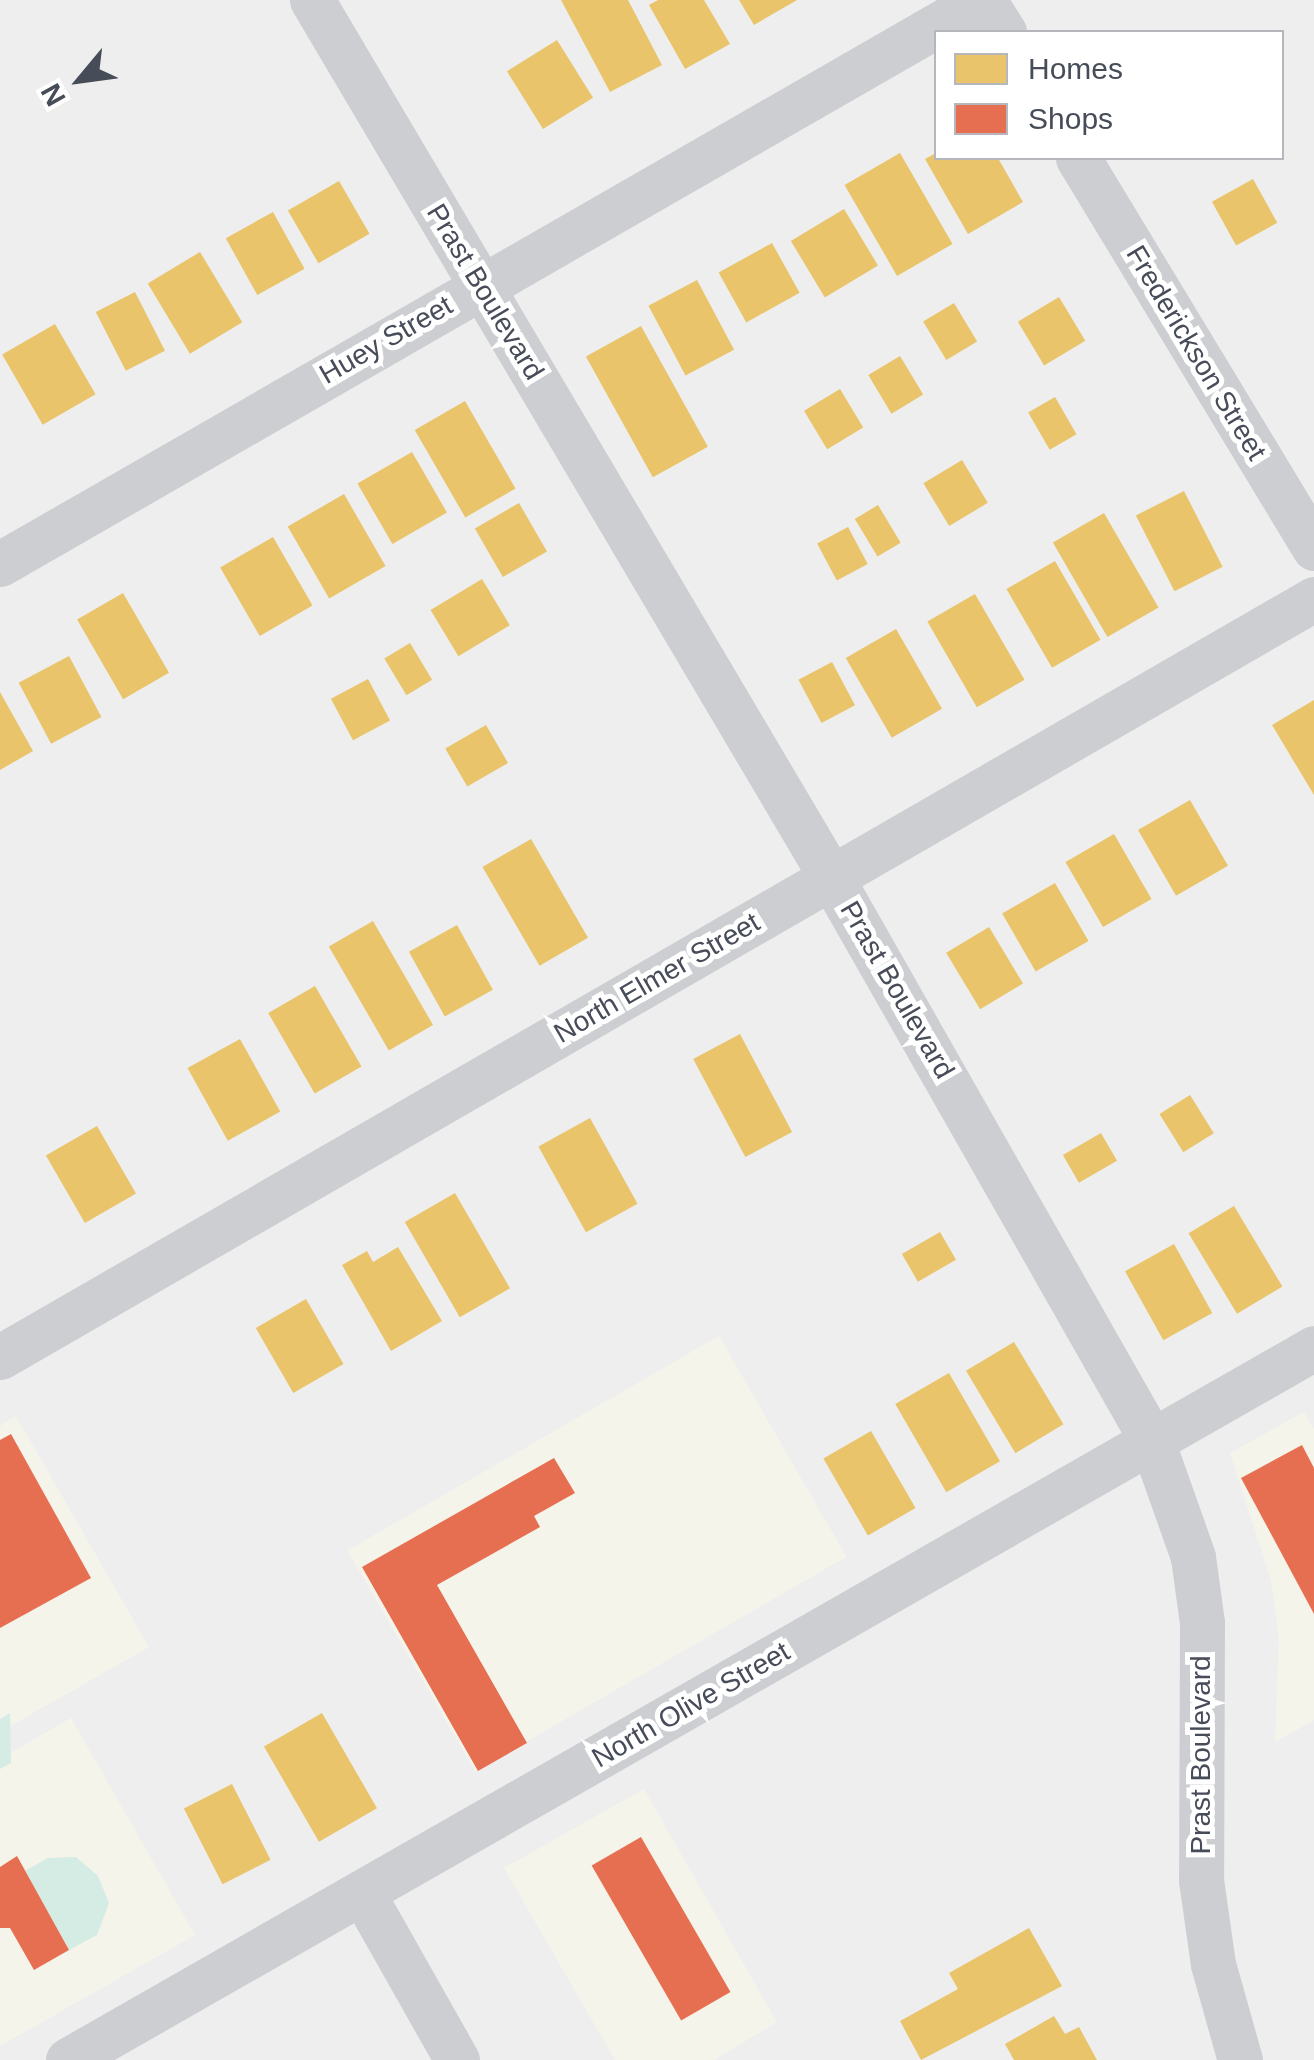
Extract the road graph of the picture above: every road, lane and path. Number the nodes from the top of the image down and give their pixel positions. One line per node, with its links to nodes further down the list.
1 (312, 0): 5 (street, Prast Boulevard)
2 (983, 0): 3 (street); 5 (street, Huey Street)
3 (1003, 30)
4 (1079, 160): 6 (street, Frederickson Street)
5 (481, 285): 7 (street, Huey Street); 9 (street, Prast Boulevard)
6 (1314, 548)
7 (0, 564)
8 (1314, 599): 9 (street, North Elmer Street)
9 (830, 877): 11 (street, North Elmer Street); 12 (street, Prast Boulevard)
10 (1314, 1348): 12 (street, North Olive Street)
11 (0, 1357)
12 (1152, 1441): 13 (street, North Olive Street); 16 (street, Prast Boulevard)
13 (362, 1892): 14 (street, North Olive Street); 15 (street)
14 (68, 2060)
15 (457, 2060)
16 (1240, 2060)

